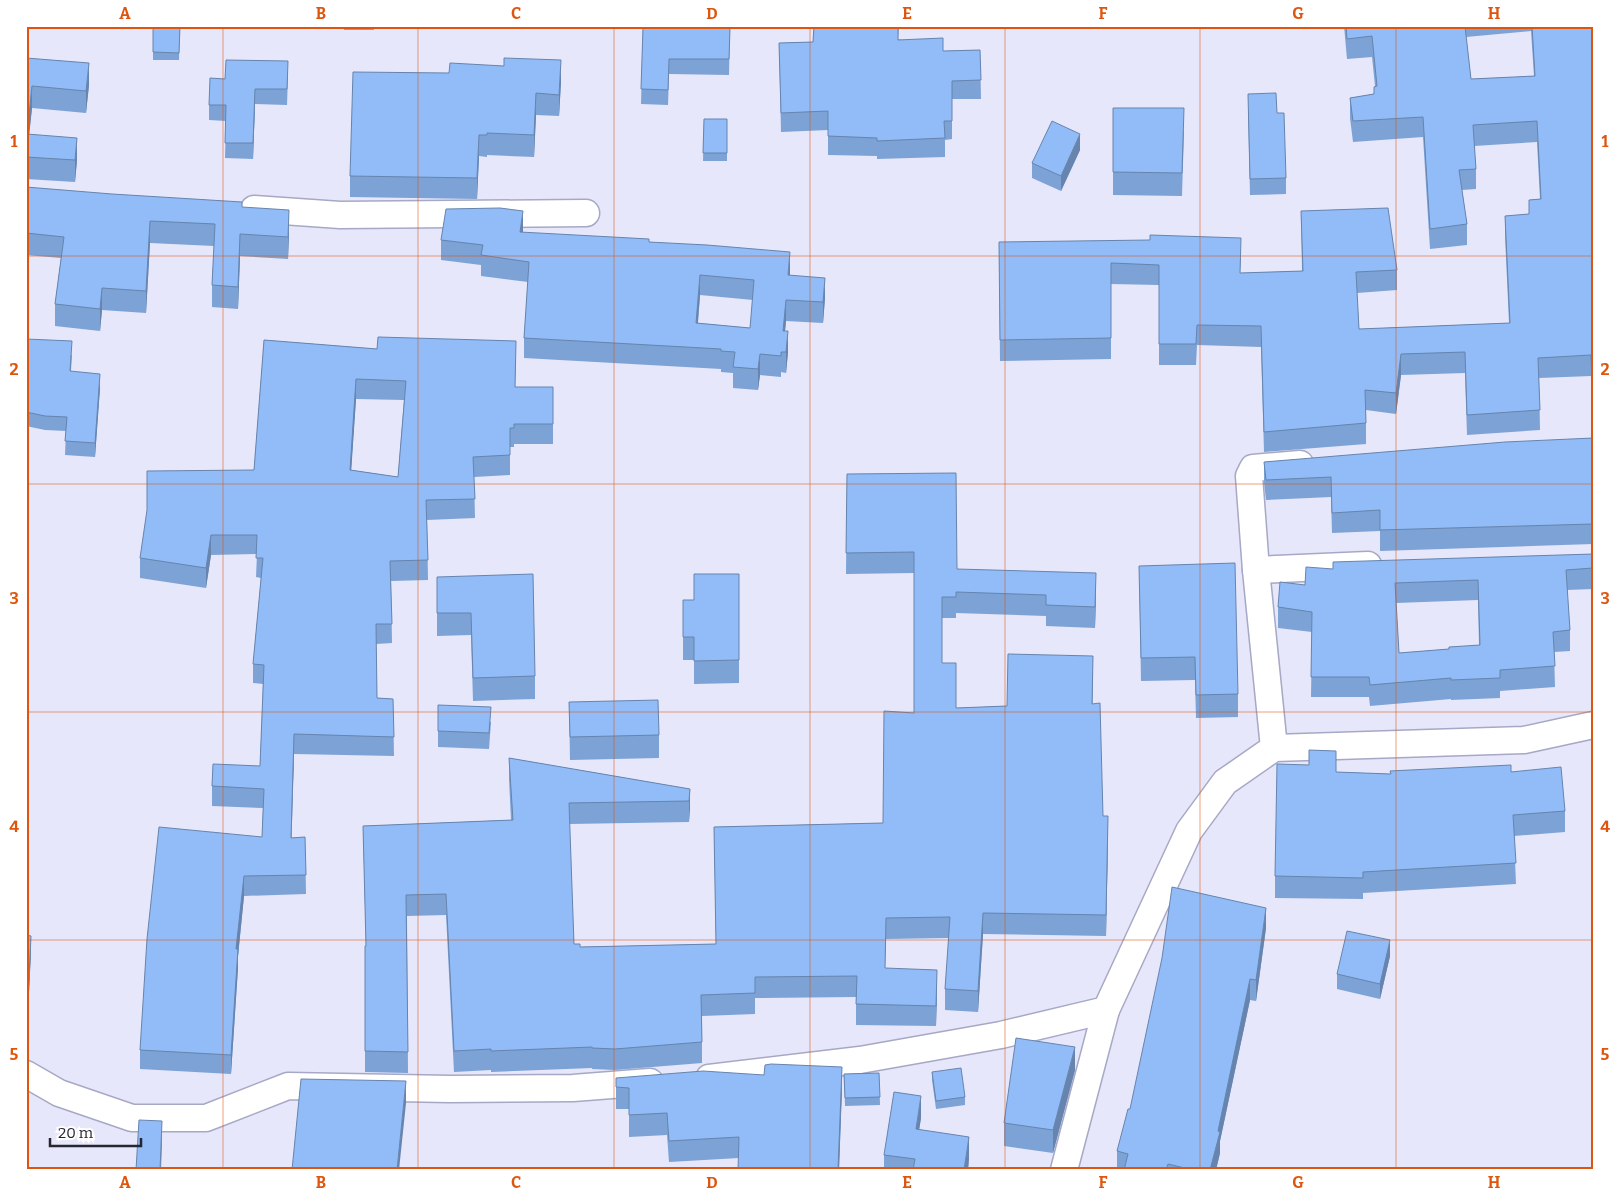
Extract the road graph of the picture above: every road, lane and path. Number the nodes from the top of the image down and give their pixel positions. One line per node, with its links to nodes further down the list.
1 (232, 208): 2 (street)
2 (586, 213)
3 (1322, 462): 5 (street)
4 (1389, 565): 5 (street)
5 (1256, 570): 7 (street)
6 (1593, 725): 7 (street)
7 (1274, 748): 8 (street)
8 (1106, 1010): 9 (street); 10 (street)
9 (26, 1074)
10 (1064, 1170)

